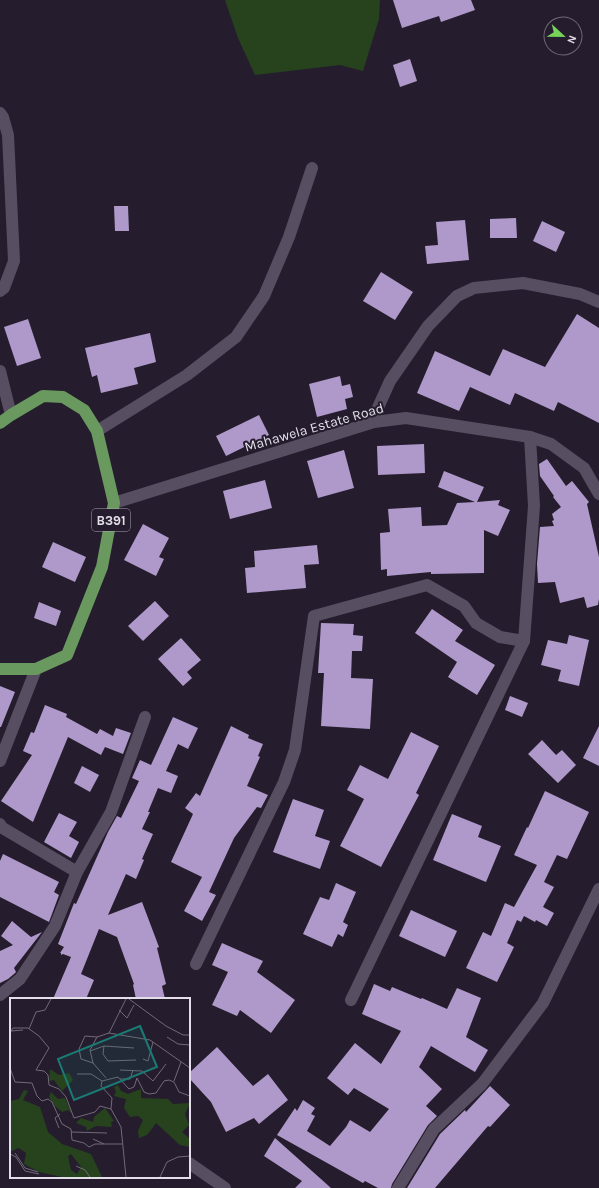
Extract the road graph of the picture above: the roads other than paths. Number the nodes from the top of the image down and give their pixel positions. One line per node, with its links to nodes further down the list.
1 (0, 113): 3 (street)
2 (312, 168): 9 (street)
3 (0, 291)
4 (599, 302): 7 (street)
5 (0, 371): 6 (street)
6 (12, 415): 8 (main road, B391); 9 (main road, B391)
7 (374, 422): 10 (street, Mahawela Estate Road); 12 (street, Mahawela Estate Road)
8 (0, 423)
9 (96, 431): 12 (main road, B391)
10 (530, 437): 11 (street, Mahawela Estate Road); 13 (street)
11 (599, 494)
12 (114, 502): 15 (main road, B391)
13 (524, 641): 21 (street); 23 (street)
14 (0, 669): 15 (main road, B391)
15 (36, 669): 17 (street)
16 (145, 717): 19 (street)
17 (0, 761)
18 (0, 824): 19 (street)
19 (77, 872): 22 (street)
20 (599, 889): 26 (street)
21 (196, 964)
22 (1, 992)
23 (351, 1000)
24 (190, 1164): 25 (street)
25 (225, 1188)
26 (398, 1188)

